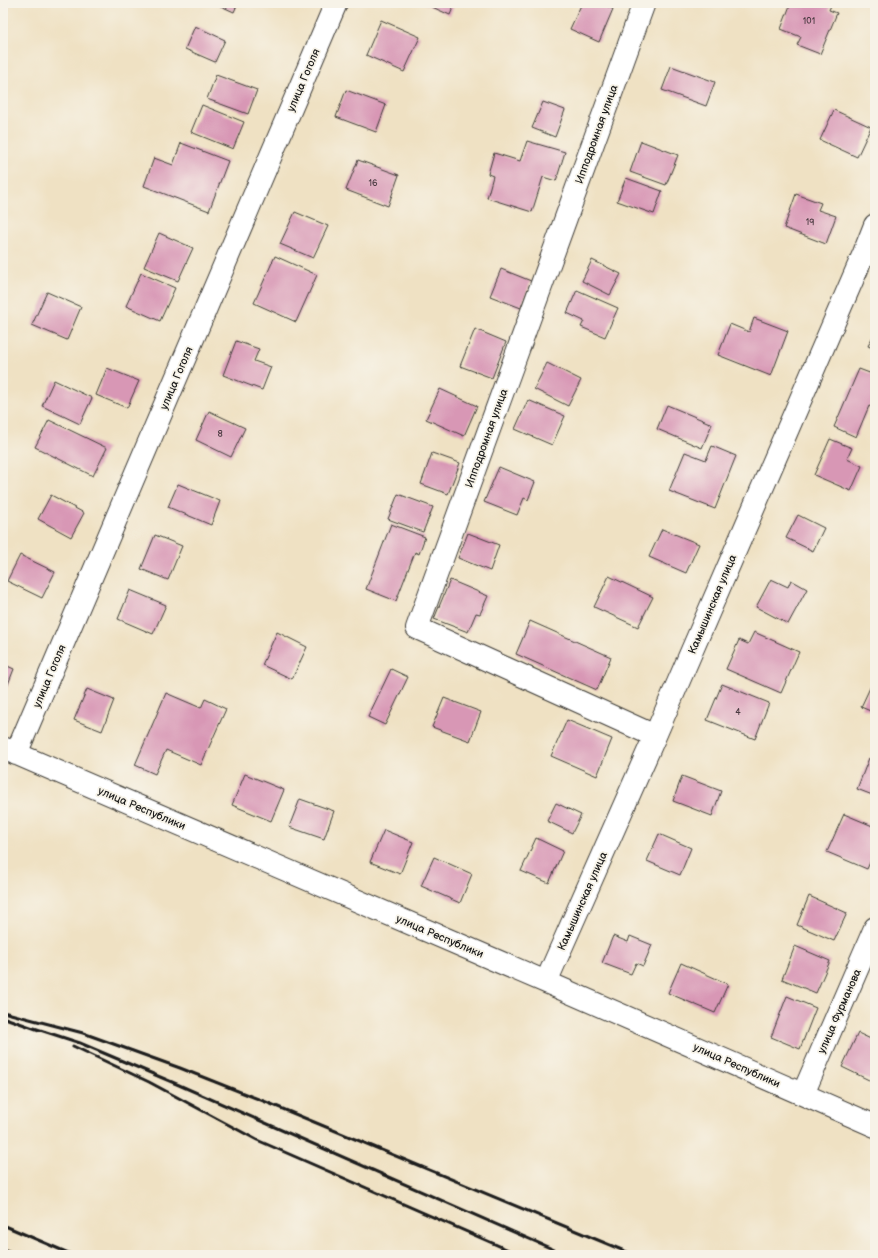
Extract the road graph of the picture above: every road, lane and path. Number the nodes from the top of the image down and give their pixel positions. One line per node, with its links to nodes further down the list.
1 (336, 3): 6 (street, улица Гоголя)
2 (644, 3): 5 (street, Ипподромная улица)
3 (875, 225): 4 (street, Камышинская улица)
4 (870, 256): 5 (street, Камышинская улица)
5 (655, 736): 8 (street, Камышинская улица)
6 (10, 751): 8 (street, улица Республики)
7 (875, 928): 9 (street, улица Фурманова)
8 (546, 982): 9 (street, улица Республики)
9 (803, 1094): 10 (street, улица Республики)
10 (875, 1126)

